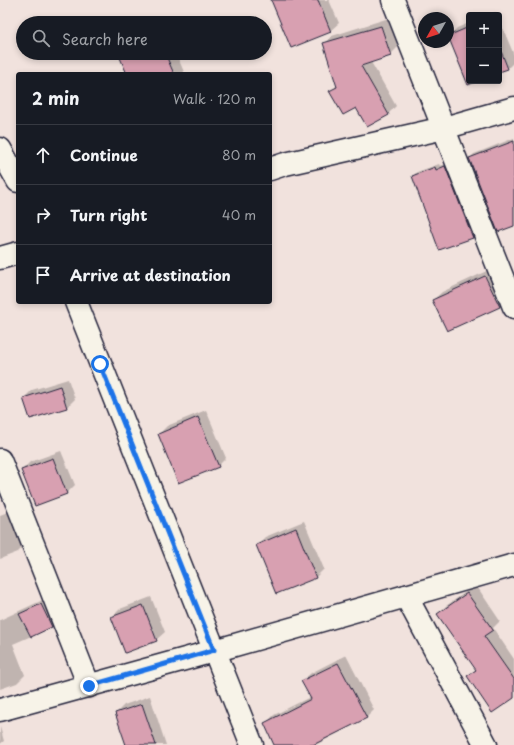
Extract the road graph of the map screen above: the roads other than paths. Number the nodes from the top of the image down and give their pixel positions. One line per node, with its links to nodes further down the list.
1 (394, 0): 3 (street)
2 (514, 108): 3 (street)
3 (444, 128): 5 (street); 10 (street)
4 (0, 149): 6 (street)
5 (272, 168)
6 (16, 177)
7 (16, 254): 8 (street)
8 (0, 258)
9 (77, 304): 14 (street)
10 (514, 307)
11 (0, 460): 15 (street)
12 (512, 569): 13 (street)
13 (406, 596): 14 (street); 18 (street)
14 (214, 650): 15 (street); 17 (street)
15 (89, 686): 16 (street)
16 (0, 710)
17 (252, 745)
18 (486, 745)

